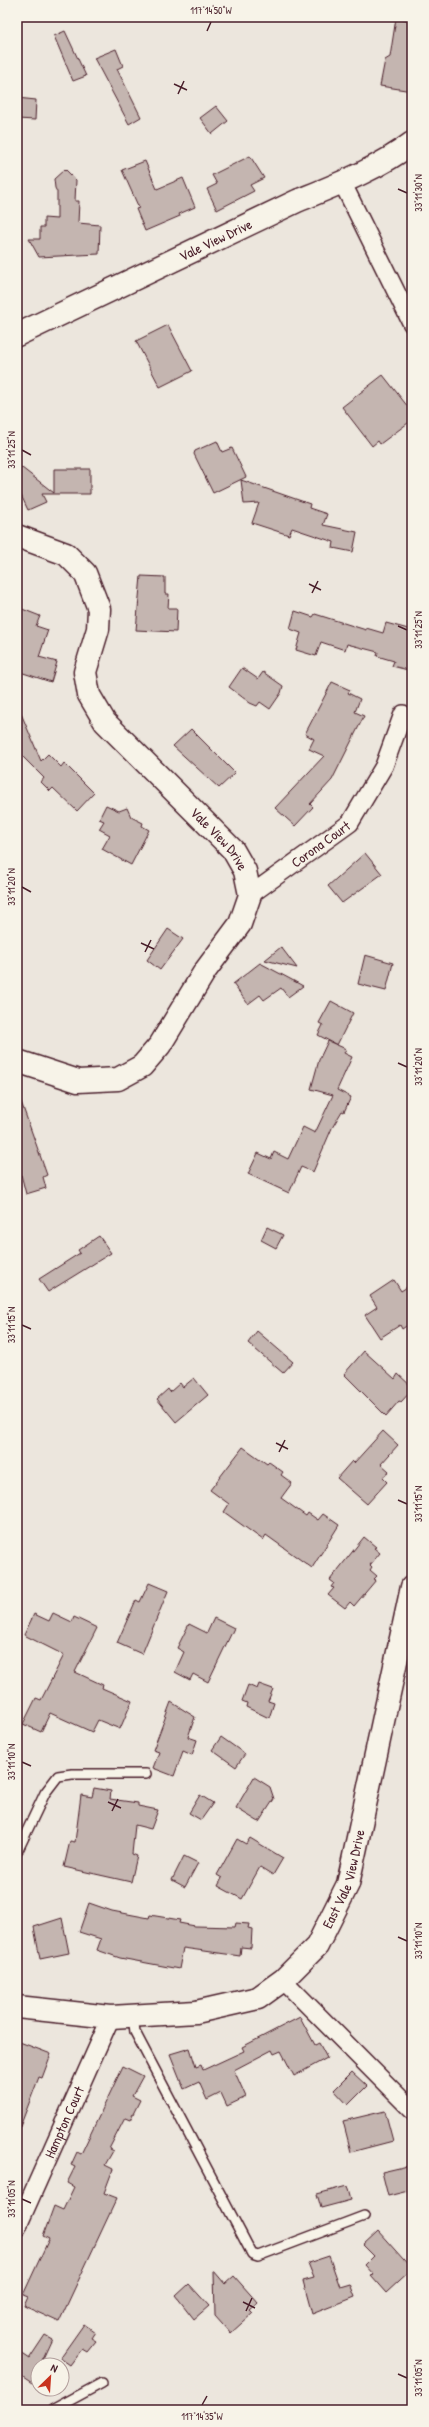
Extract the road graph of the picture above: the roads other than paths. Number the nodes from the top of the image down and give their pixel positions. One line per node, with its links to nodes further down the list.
1 (412, 143): 2 (street, Vale View Drive)
2 (342, 182): 3 (street); 4 (street, Vale View Drive)
3 (412, 324)
4 (17, 335)
5 (17, 536): 7 (street, Vale View Drive)
6 (403, 714): 7 (street, Corona Court)
7 (250, 895): 8 (street)
8 (17, 1061)
9 (412, 1587): 10 (street, East Vale View Drive)
10 (406, 1642): 13 (street, East Vale View Drive)
11 (146, 1774): 12 (lane)
12 (17, 1852)
13 (283, 1980): 15 (street, East Vale View Drive); 17 (street)
14 (17, 2007): 16 (street)
15 (133, 2016): 16 (street, East Vale View Drive); 18 (lane)
16 (110, 2017): 19 (street, Hampton Court)
17 (412, 2110)
18 (364, 2216)
19 (17, 2228)
20 (102, 2383): 21 (lane)
21 (52, 2410)

